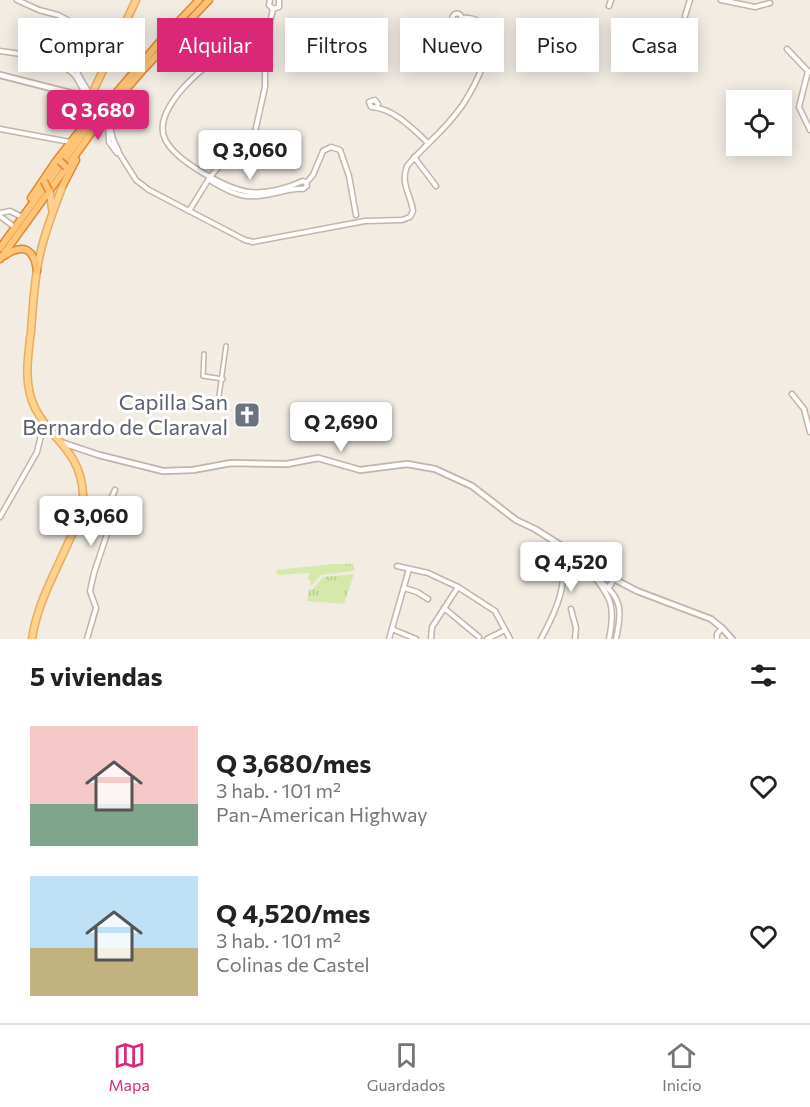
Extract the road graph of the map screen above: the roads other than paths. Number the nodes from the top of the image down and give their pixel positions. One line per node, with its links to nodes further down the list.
1 (17, 0): 14 (street)
2 (136, 0): 29 (main road)
3 (199, 0): 18 (highway)
4 (209, 0): 20 (highway)
5 (270, 0): 12 (street)
6 (279, 0): 12 (street)
7 (611, 0): 11 (street)
8 (690, 0): 13 (street)
9 (721, 0): 10 (street)
10 (770, 3)
11 (609, 6)
12 (273, 9): 15 (street)
13 (685, 16)
14 (64, 18)
15 (271, 18)
16 (787, 48): 27 (street)
17 (0, 51): 19 (street)
18 (150, 53): 30 (highway); 53 (highway)
19 (18, 55)
20 (145, 67)
21 (75, 72): 29 (street)
22 (140, 72): 54 (highway)
23 (141, 72): 32 (highway)
24 (202, 72): 42 (street)
25 (265, 72): 42 (street)
26 (479, 72): 37 (street)
27 (809, 72): 35 (street)
28 (0, 75): 29 (street)
29 (90, 98): 30 (highway); 33 (highway)
30 (99, 106): 33 (highway)
31 (377, 106): 37 (street)
32 (107, 122): 39 (highway); 47 (street)
33 (86, 123): 36 (highway)
34 (0, 129): 36 (street)
35 (810, 130)
36 (71, 142): 40 (highway)
37 (428, 143): 38 (street)
38 (414, 157): 45 (street); 47 (street)
39 (76, 160): 41 (highway); 44 (highway)
40 (58, 161): 41 (highway, bridge); 43 (highway)
41 (67, 170): 44 (highway); 46 (highway)
42 (210, 177): 47 (street); 50 (street)
43 (44, 180): 46 (highway, bridge); 51 (highway)
44 (63, 185): 48 (main road)
45 (436, 186)
46 (50, 192): 48 (main road); 54 (highway)
47 (189, 212)
48 (52, 213): 55 (main road)
49 (0, 214): 51 (street); 52 (street)
50 (356, 215)
51 (20, 216): 52 (highway)
52 (13, 226): 53 (highway)
53 (0, 248)
54 (0, 259): 55 (highway)
55 (37, 271): 61 (main road)
56 (226, 346): 58 (street)
57 (204, 354): 58 (street)
58 (223, 380): 60 (street)
59 (792, 394): 62 (street)
60 (219, 396)
61 (44, 422): 63 (main road); 65 (street)
62 (810, 432)
63 (63, 443): 66 (street); 84 (main road)
64 (115, 490): 85 (street)
65 (0, 517)
66 (555, 542): 67 (street); 91 (street)
67 (584, 562): 70 (street); 71 (street)
68 (397, 566): 69 (street)
69 (409, 568): 72 (street); 74 (street)
70 (594, 577): 73 (street); 76 (street)
71 (614, 579): 73 (street); 80 (street)
72 (458, 587): 78 (street); 82 (street)
73 (609, 587): 77 (street)
74 (404, 588): 75 (street); 81 (street)
75 (428, 599)
76 (611, 602): 77 (street); 93 (street)
77 (618, 602): 94 (street)
78 (444, 608): 83 (street); 88 (street)
79 (571, 609): 92 (street)
80 (722, 628): 95 (street); 96 (street)
81 (392, 629): 86 (street); 87 (street)
82 (505, 630): 89 (street); 90 (street)
83 (479, 637)
84 (32, 639)
85 (87, 639)
86 (388, 639)
87 (416, 639)
88 (431, 639)
89 (487, 639)
90 (510, 639)
91 (541, 639)
92 (575, 639)
93 (609, 639)
94 (616, 639)
95 (717, 639)
96 (732, 639)

